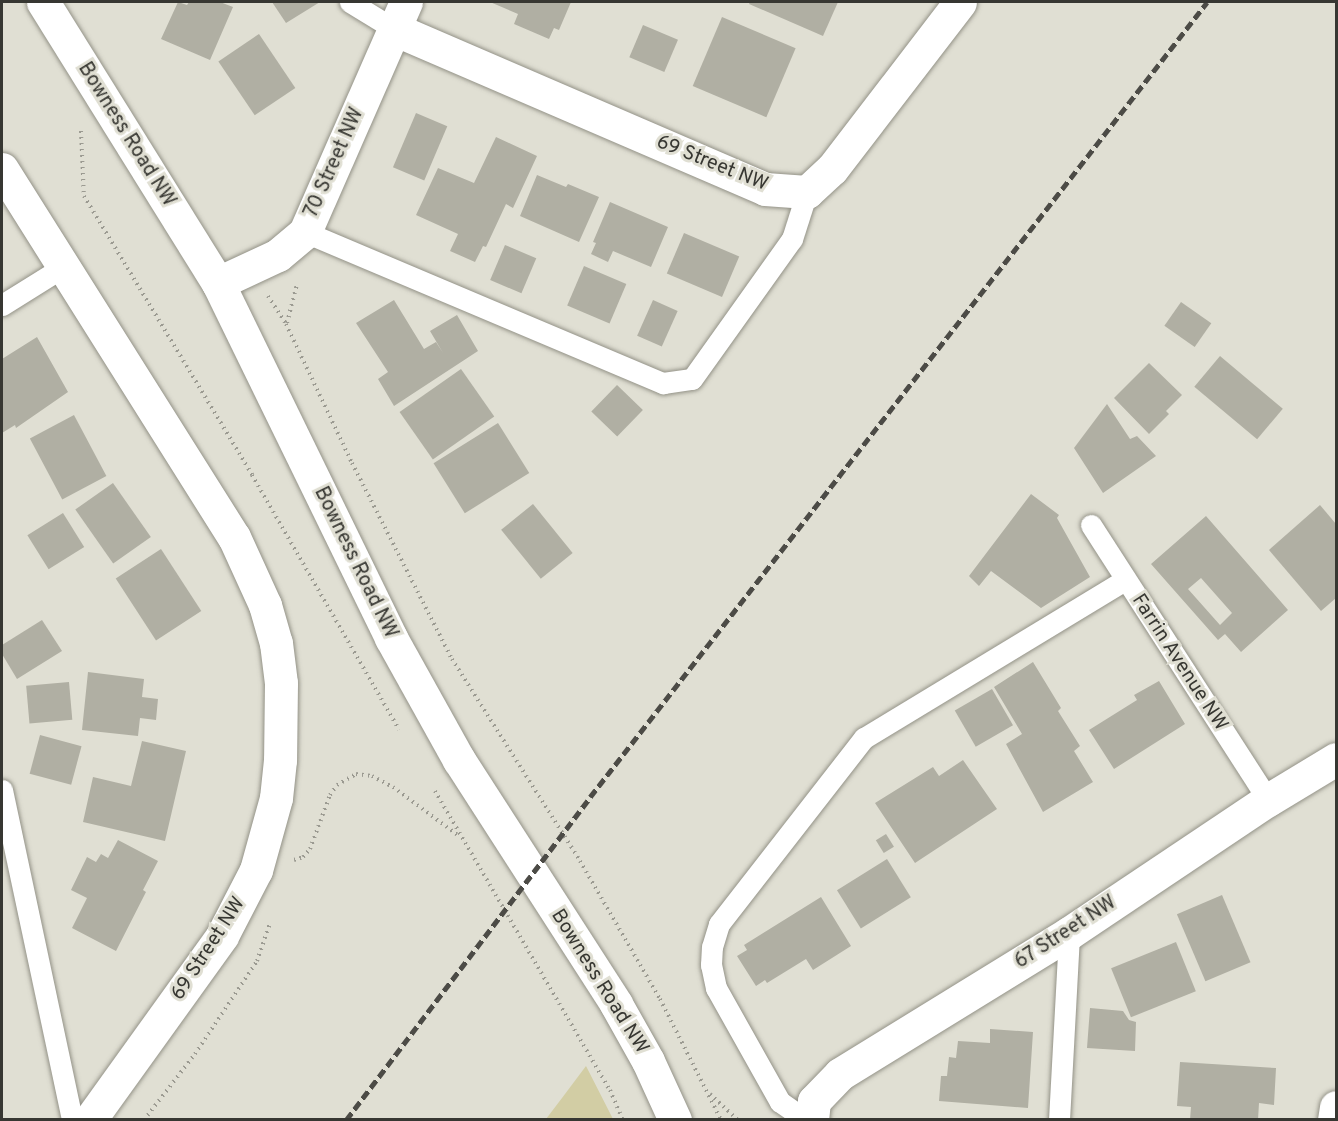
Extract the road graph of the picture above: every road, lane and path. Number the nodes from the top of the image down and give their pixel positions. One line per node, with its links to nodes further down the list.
1 (43, 2): 11 (street, Bowness Road NW)
2 (350, 2): 4 (lane)
3 (960, 2): 7 (street)
4 (400, 15): 7 (street, 69 Street NW); 8 (street, 70 Street NW)
5 (82, 125): 15 (path)
6 (2, 169): 9 (street)
7 (807, 192): 8 (lane)
8 (305, 232): 11 (street, 70 Street NW)
9 (63, 267): 12 (lane); 21 (street, 69 Street NW)
10 (298, 277): 24 (path)
11 (218, 283): 30 (street, Bowness Road NW)
12 (2, 305)
13 (1091, 525): 14 (lane, Farrin Avenue NW)
14 (1125, 580): 19 (lane, Farrin Avenue NW); 33 (lane)
15 (402, 734)
16 (1336, 759): 19 (street, 67 Street NW)
17 (432, 786): 20 (path)
18 (2, 790): 26 (lane)
19 (1268, 800): 23 (street, 67 Street NW)
20 (461, 837): 21 (path); 29 (path)
21 (262, 850): 27 (street, 69 Street NW)
22 (272, 916): 28 (path)
23 (1069, 933): 34 (street, 67 Street NW); 35 (lane)
24 (707, 1091): 31 (path); 32 (path)
25 (1336, 1107): 36 (street)
26 (72, 1119)
27 (90, 1119)
28 (144, 1119)
29 (623, 1119)
30 (675, 1119)
31 (721, 1119)
32 (738, 1119)
33 (806, 1119)
34 (812, 1119)
35 (1059, 1119)
36 (1335, 1119)

